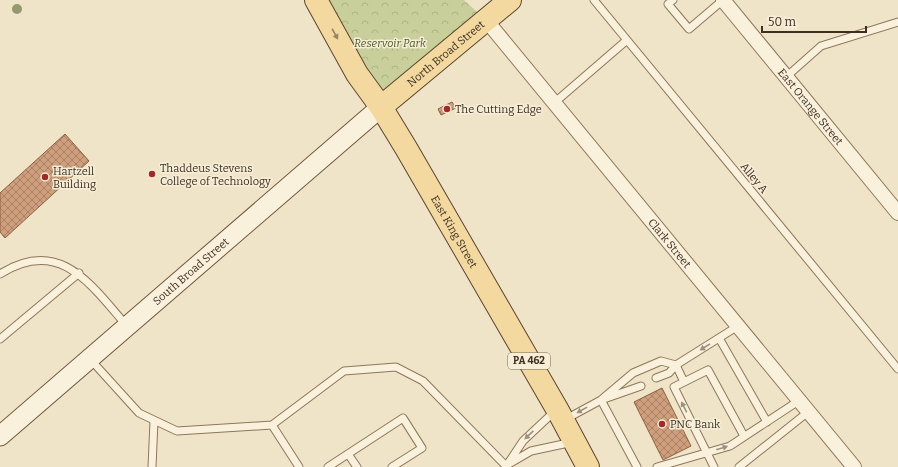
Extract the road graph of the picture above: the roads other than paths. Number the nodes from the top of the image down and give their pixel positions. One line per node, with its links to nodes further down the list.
1 (316, 0): 11 (main road, East King Street / PA 462, one-way to 11)
2 (510, 0): 6 (main road, North Broad Street)
3 (594, 0): 8 (lane, Alley A)
4 (673, 0): 5 (lane)
5 (723, 0): 9 (street, East Orange Street)
6 (486, 20): 10 (street, Clark Street); 11 (main road, North Broad Street)
7 (898, 22): 9 (lane)
8 (627, 40): 10 (lane); 21 (lane, Alley A)
9 (786, 77): 12 (street, East Orange Street)
10 (554, 103): 16 (street, Clark Street)
11 (381, 107): 15 (main road, South Broad Street); 28 (main road, East King Street / PA 462)
12 (898, 213)
13 (79, 273): 14 (lane); 15 (lane); 18 (lane)
14 (0, 274)
15 (128, 326): 19 (main road, South Broad Street)
16 (738, 326): 17 (lane); 26 (street, Clark Street)
17 (719, 338): 20 (lane, one-way to 20); 30 (lane)
18 (0, 339)
19 (90, 358): 29 (lane); 32 (main road, South Broad Street)
20 (676, 365): 22 (lane); 23 (lane); 25 (lane)
21 (898, 369)
22 (656, 378)
23 (684, 382): 33 (lane); 35 (lane, one-way to 23)
24 (642, 386): 25 (lane)
25 (601, 400): 28 (lane, one-way to 28); 44 (lane)
26 (800, 400): 27 (street, Clark Street); 30 (lane)
27 (808, 412): 47 (lane); 48 (street, Clark Street)
28 (561, 415): 34 (main road, East King Street / PA 462); 37 (lane, one-way to 37)
29 (154, 421): 31 (lane); 38 (lane)
30 (767, 422): 33 (lane)
31 (272, 425): 37 (lane); 39 (lane)
32 (0, 436)
33 (744, 436): 35 (lane, one-way to 33)
34 (575, 442): 37 (lane); 43 (main road, East King Street / PA 462)
35 (707, 453): 45 (lane); 46 (lane)
36 (348, 454): 40 (lane); 41 (lane); 42 (lane)
37 (507, 466)
38 (152, 467)
39 (299, 467)
40 (328, 467)
41 (357, 467)
42 (392, 467)
43 (588, 467)
44 (636, 467)
45 (657, 467)
46 (714, 467)
47 (739, 467)
48 (854, 467)

